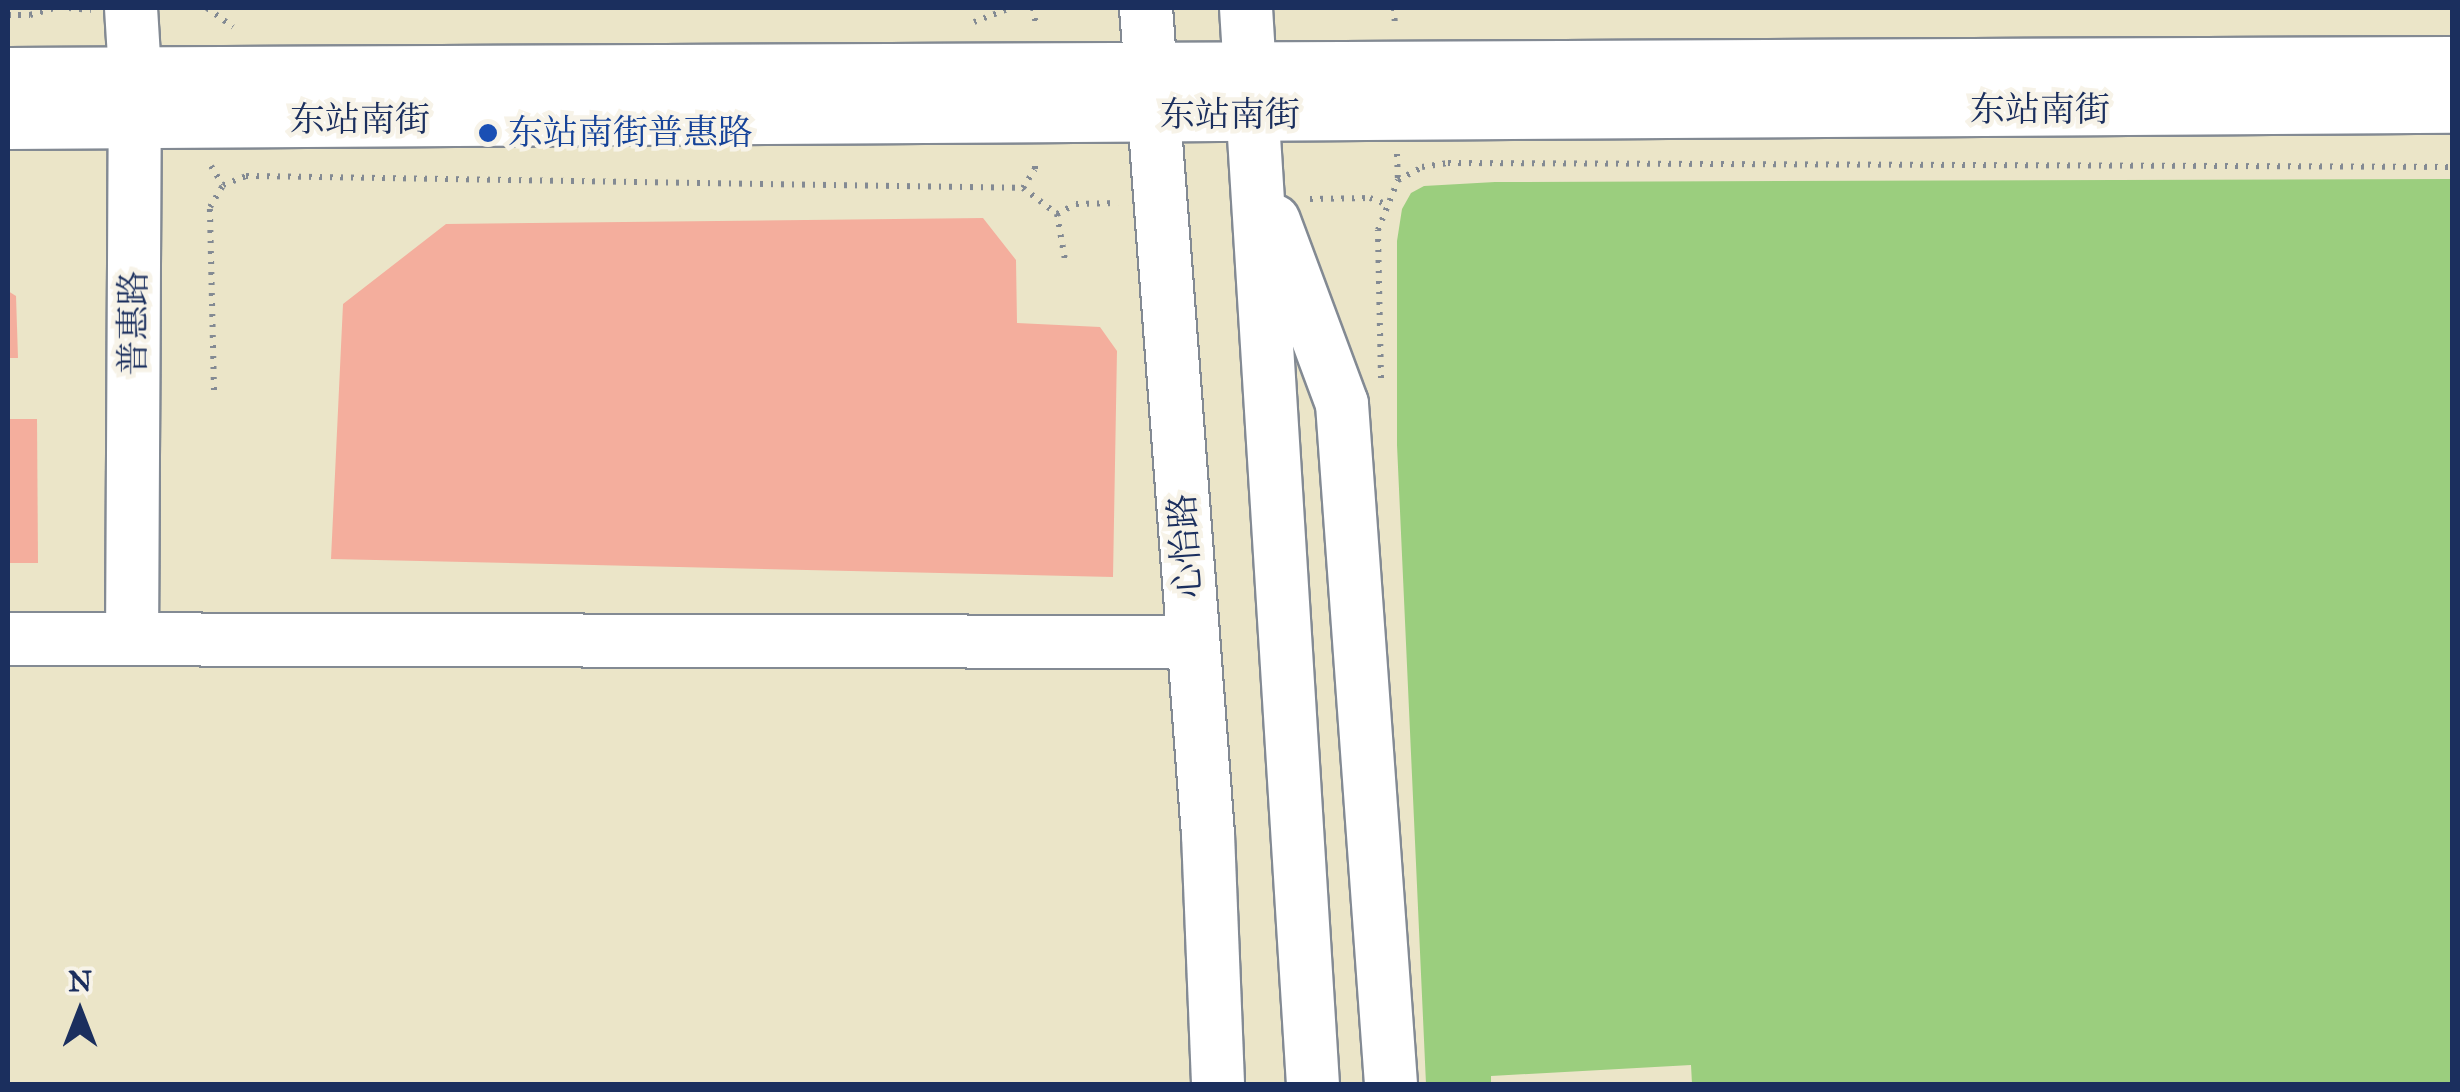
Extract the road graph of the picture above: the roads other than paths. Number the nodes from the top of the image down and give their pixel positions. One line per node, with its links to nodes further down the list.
1 (131, 8): 8 (street, 普惠路)
2 (1146, 8): 6 (street, 心怡路)
3 (1246, 8): 7 (street)
4 (2452, 63): 7 (street, 东站南街)
5 (8, 74): 8 (street, 东站南街)
6 (1153, 92): 7 (street, 东站南街); 8 (street, 东站南街); 14 (street, 心怡路)
7 (1250, 92): 9 (street, 东站南街); 11 (street)
8 (135, 98): 10 (street, 东站南街); 13 (street, 普惠路)
9 (2452, 107)
10 (8, 123)
11 (1255, 168): 16 (street); 17 (street)
12 (8, 639): 13 (street)
13 (132, 639): 14 (street)
14 (1193, 642): 15 (street, 心怡路)
15 (1218, 1084)
16 (1313, 1084)
17 (1391, 1084)

